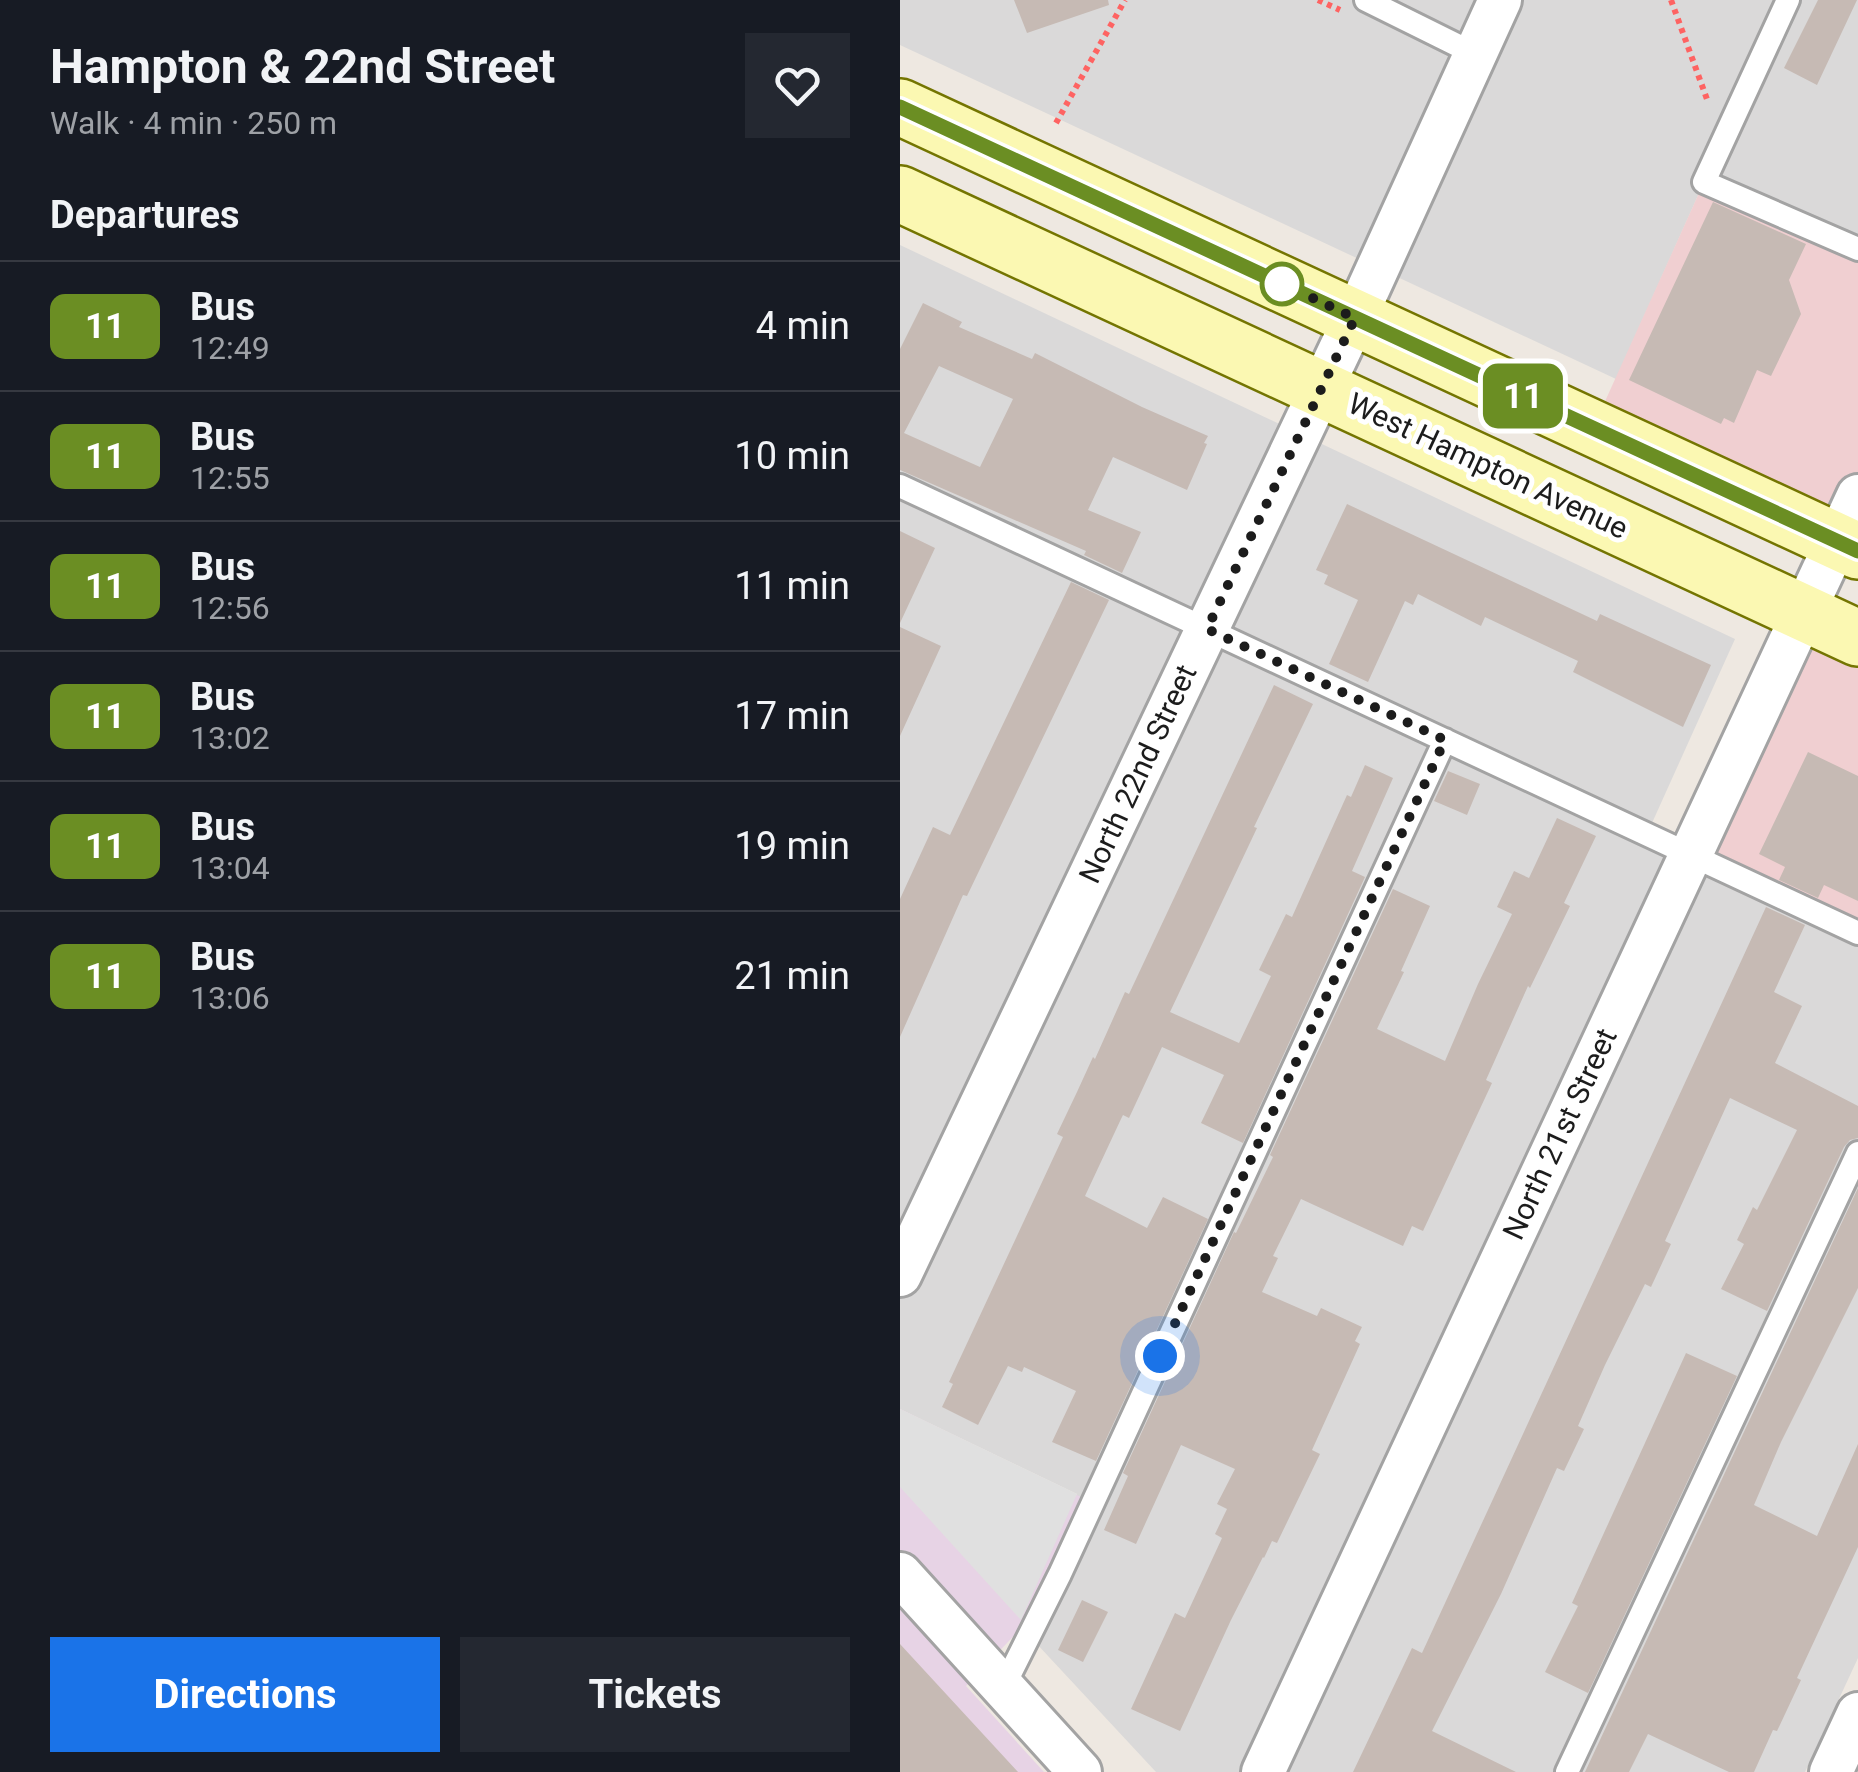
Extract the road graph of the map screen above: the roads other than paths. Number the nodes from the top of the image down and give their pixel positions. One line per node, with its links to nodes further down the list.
1 (1366, 0): 4 (lane)
2 (1500, 0): 4 (street, North 22nd Street)
3 (1788, 0): 7 (lane)
4 (1475, 54): 8 (street, North 22nd Street)
5 (900, 107): 8 (main road)
6 (900, 194): 9 (main road, West Hampton Avenue)
7 (1858, 249)
8 (1355, 318): 9 (street, North 22nd Street); 11 (main road)
9 (1322, 389): 12 (main road, West Hampton Avenue); 13 (street, North 22nd Street)
10 (900, 486): 13 (lane)
11 (1851, 529): 12 (street, North 21st Street)
12 (1804, 612): 14 (main road, West Hampton Avenue); 16 (street, North 21st Street)
13 (1207, 629): 15 (lane); 19 (street, North 22nd Street)
14 (1858, 638)
15 (1445, 740): 16 (lane); 21 (lane)
16 (1690, 856): 17 (lane); 24 (street, North 21st Street)
17 (1858, 934)
18 (1858, 1153): 25 (lane)
19 (900, 1276)
20 (900, 1574): 21 (street)
21 (1003, 1688): 23 (street)
22 (1858, 1714): 26 (street)
23 (1080, 1772)
24 (1263, 1772)
25 (1567, 1772)
26 (1831, 1772)

